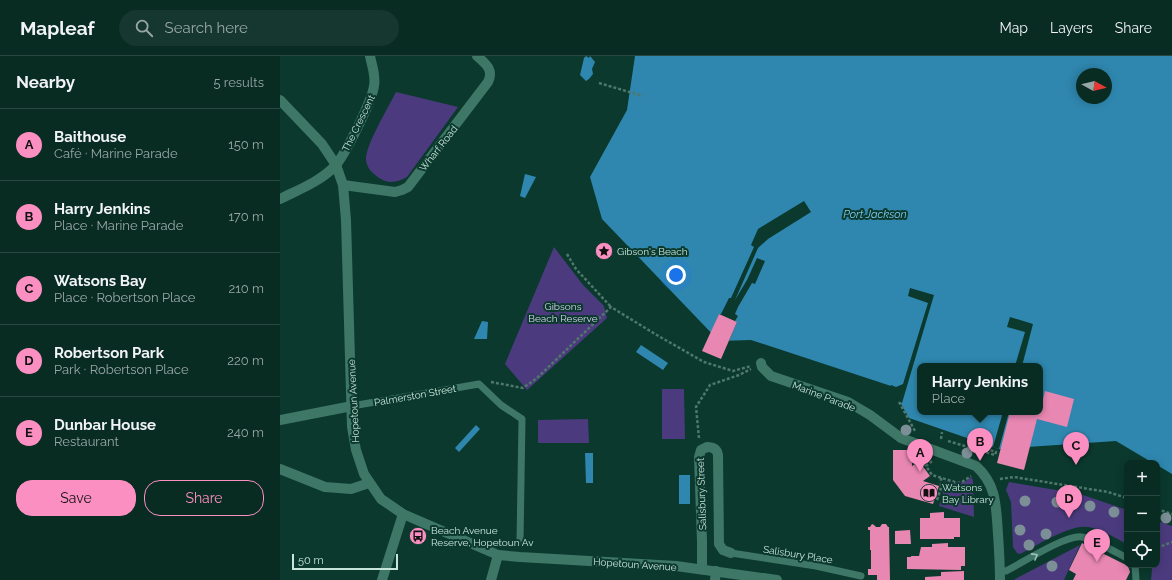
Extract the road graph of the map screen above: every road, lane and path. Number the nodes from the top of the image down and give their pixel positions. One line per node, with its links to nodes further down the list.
1 (370, 56): 6 (street, The Crescent)
2 (478, 56): 7 (street, Wharf Road)
3 (599, 83): 4 (path)
4 (642, 96)
5 (280, 100): 6 (street, Hopetoun Avenue)
6 (336, 165): 7 (street, Hopetoun Avenue); 8 (street, The Crescent)
7 (343, 185): 14 (street, Hopetoun Avenue)
8 (280, 200)
9 (567, 254): 10 (path)
10 (611, 307): 11 (path); 12 (path)
11 (761, 363): 15 (path); 22 (street, Marine Parade)
12 (479, 384): 14 (lane, Palmerston Street); 33 (lane)
13 (899, 402): 18 (path)
14 (352, 406): 16 (street, Palmerston Street); 26 (street, Hopetoun Avenue)
15 (696, 407)
16 (280, 420)
17 (942, 432): 20 (path)
18 (922, 434)
19 (934, 438): 20 (path)
20 (940, 439): 21 (path)
21 (990, 450)
22 (938, 452): 23 (street, Marine Parade); 25 (path)
23 (978, 468): 25 (path); 27 (street, Marine Parade)
24 (280, 469): 26 (street)
25 (941, 478): 29 (path)
26 (369, 483): 31 (street, Hopetoun Avenue)
27 (990, 483): 28 (path); 43 (street)
28 (1124, 497)
29 (937, 500)
30 (1160, 510): 32 (path)
31 (403, 514): 37 (street, Hopetoun Avenue); 44 (street)
32 (1172, 514)
33 (520, 542)
34 (1172, 542): 35 (path)
35 (1160, 547)
36 (731, 553): 40 (street, Salisbury Street); 42 (lane, Salisbury Place)
37 (498, 555): 40 (street, Hopetoun Avenue); 45 (street)
38 (1124, 556): 43 (lane, one-way to 38)
39 (1135, 568): 47 (lane)
40 (702, 569): 41 (street, Hopetoun Avenue)
41 (715, 576): 46 (street, Hopetoun Avenue)
42 (861, 576)
43 (1000, 576)
44 (382, 580)
45 (491, 580)
46 (777, 580)
47 (1136, 580)

